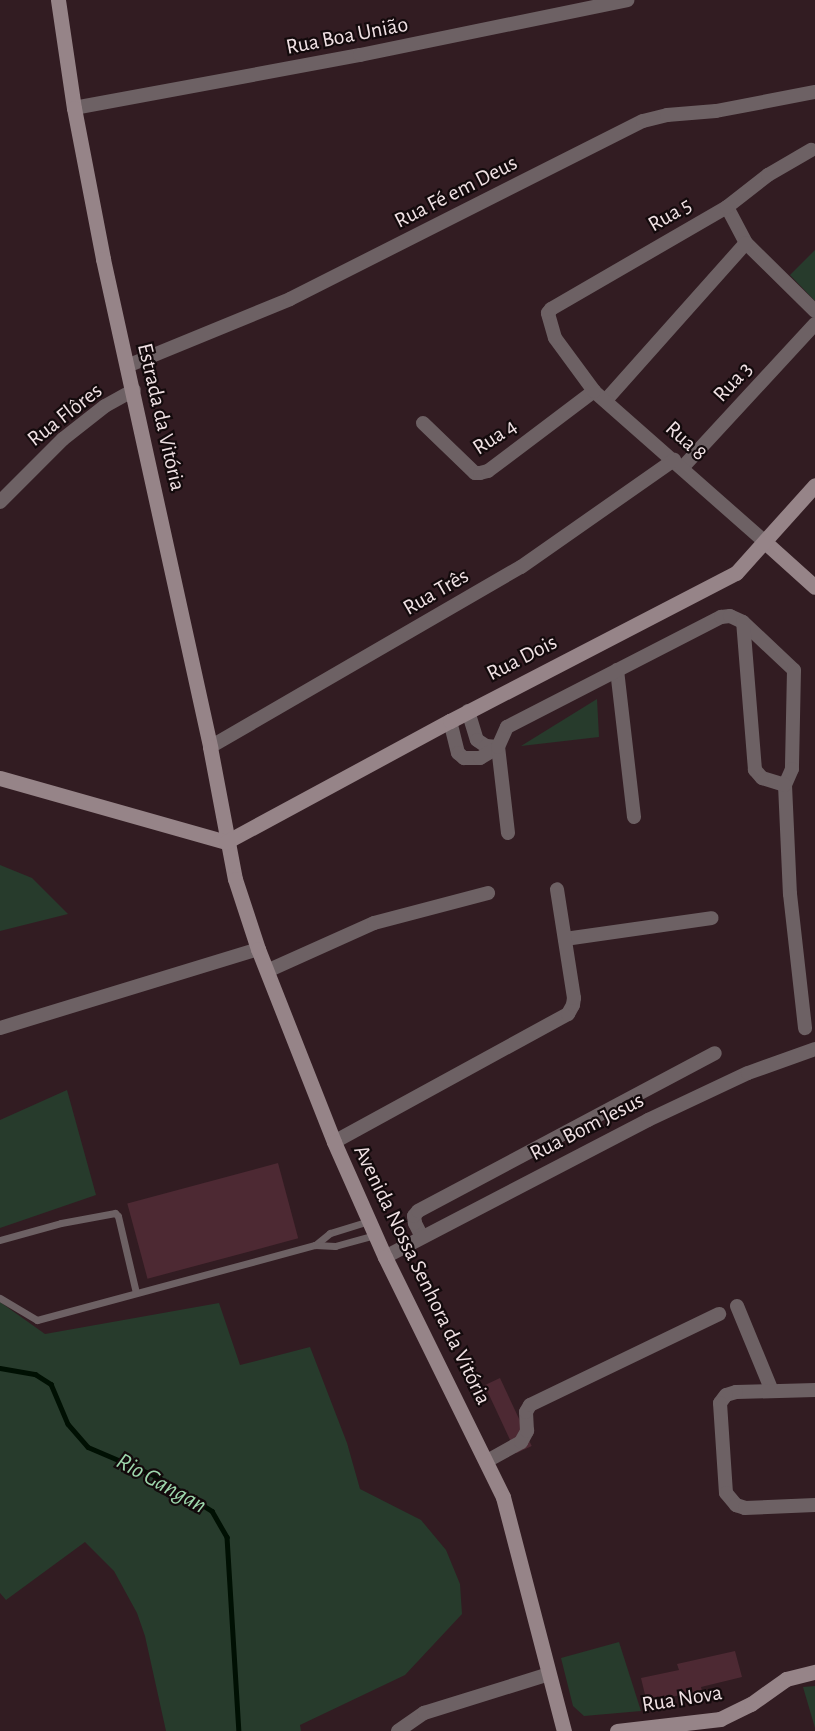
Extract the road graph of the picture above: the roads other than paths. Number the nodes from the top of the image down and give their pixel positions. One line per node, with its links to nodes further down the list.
1 (58, 0): 4 (main road, Estrada da Vitória)
2 (627, 0): 4 (street, Rua Boa União)
3 (815, 92): 11 (street, Rua Fé em Deus)
4 (74, 108): 11 (main road, Estrada da Vitória)
5 (811, 150): 6 (street, Rua 5)
6 (727, 207): 7 (street); 9 (street, Rua 5)
7 (746, 243): 8 (street); 13 (street, Rua 4)
8 (815, 311)
9 (548, 313): 13 (street, Rua 8)
10 (815, 324): 15 (street, Rua 3)
11 (127, 366): 12 (main road, Estrada da Vitória)
12 (134, 390): 17 (street, Rua Flôres); 24 (main road, Estrada da Vitória)
13 (600, 395): 14 (street, Rua 4); 15 (street, Rua 8)
14 (423, 423)
15 (678, 464): 18 (street, Rua 8); 24 (street, Rua Três)
16 (815, 485): 18 (main road, Rua Dois)
17 (0, 502)
18 (765, 542): 19 (main road, Rua 8); 22 (main road, Rua Dois)
19 (815, 587)
20 (743, 622): 21 (street); 27 (street); 27 (street)
21 (617, 669): 25 (street); 29 (street)
22 (468, 711): 23 (main road, Rua Dois); 25 (street)
23 (450, 721): 25 (street); 32 (main road, Rua Dois)
24 (210, 747): 28 (main road, Estrada da Vitória)
25 (498, 747): 30 (street)
26 (0, 778): 31 (main road)
27 (785, 785): 40 (street)
28 (223, 816): 31 (main road); 32 (main road, Estrada da Vitória)
29 (634, 817)
30 (508, 833)
31 (201, 834): 32 (main road)
32 (226, 842): 37 (main road, Avenida Nossa Senhora da Vitória)
33 (557, 889): 36 (street)
34 (488, 893): 38 (street)
35 (712, 918): 36 (street)
36 (565, 939): 43 (street)
37 (258, 949): 38 (main road, Avenida Nossa Senhora da Vitória); 39 (street)
38 (267, 971): 43 (main road, Avenida Nossa Senhora da Vitória)
39 (0, 1028)
40 (805, 1028)
41 (815, 1049): 45 (street, Rua Bom Jesus)
42 (715, 1053): 45 (street)
43 (334, 1142): 44 (main road, Avenida Nossa Senhora da Vitória)
44 (372, 1228): 47 (lane); 47 (lane); 48 (main road, Avenida Nossa Senhora da Vitória)
45 (422, 1237): 48 (street, Rua Bom Jesus)
46 (0, 1240): 49 (lane)
47 (315, 1245): 49 (lane)
48 (385, 1257): 55 (main road, Avenida Nossa Senhora da Vitória)
49 (136, 1293): 50 (lane)
50 (0, 1298)
51 (737, 1306): 54 (street)
52 (720, 1314): 55 (street)
53 (815, 1390): 54 (street)
54 (772, 1391): 56 (street)
55 (487, 1461): 58 (main road, Avenida Nossa Senhora da Vitória)
56 (815, 1505)
57 (815, 1672): 61 (main road, Rua Nova)
58 (549, 1674): 59 (street); 60 (main road, Avenida Nossa Senhora da Vitória)
59 (398, 1731)
60 (564, 1731)
61 (616, 1731)

